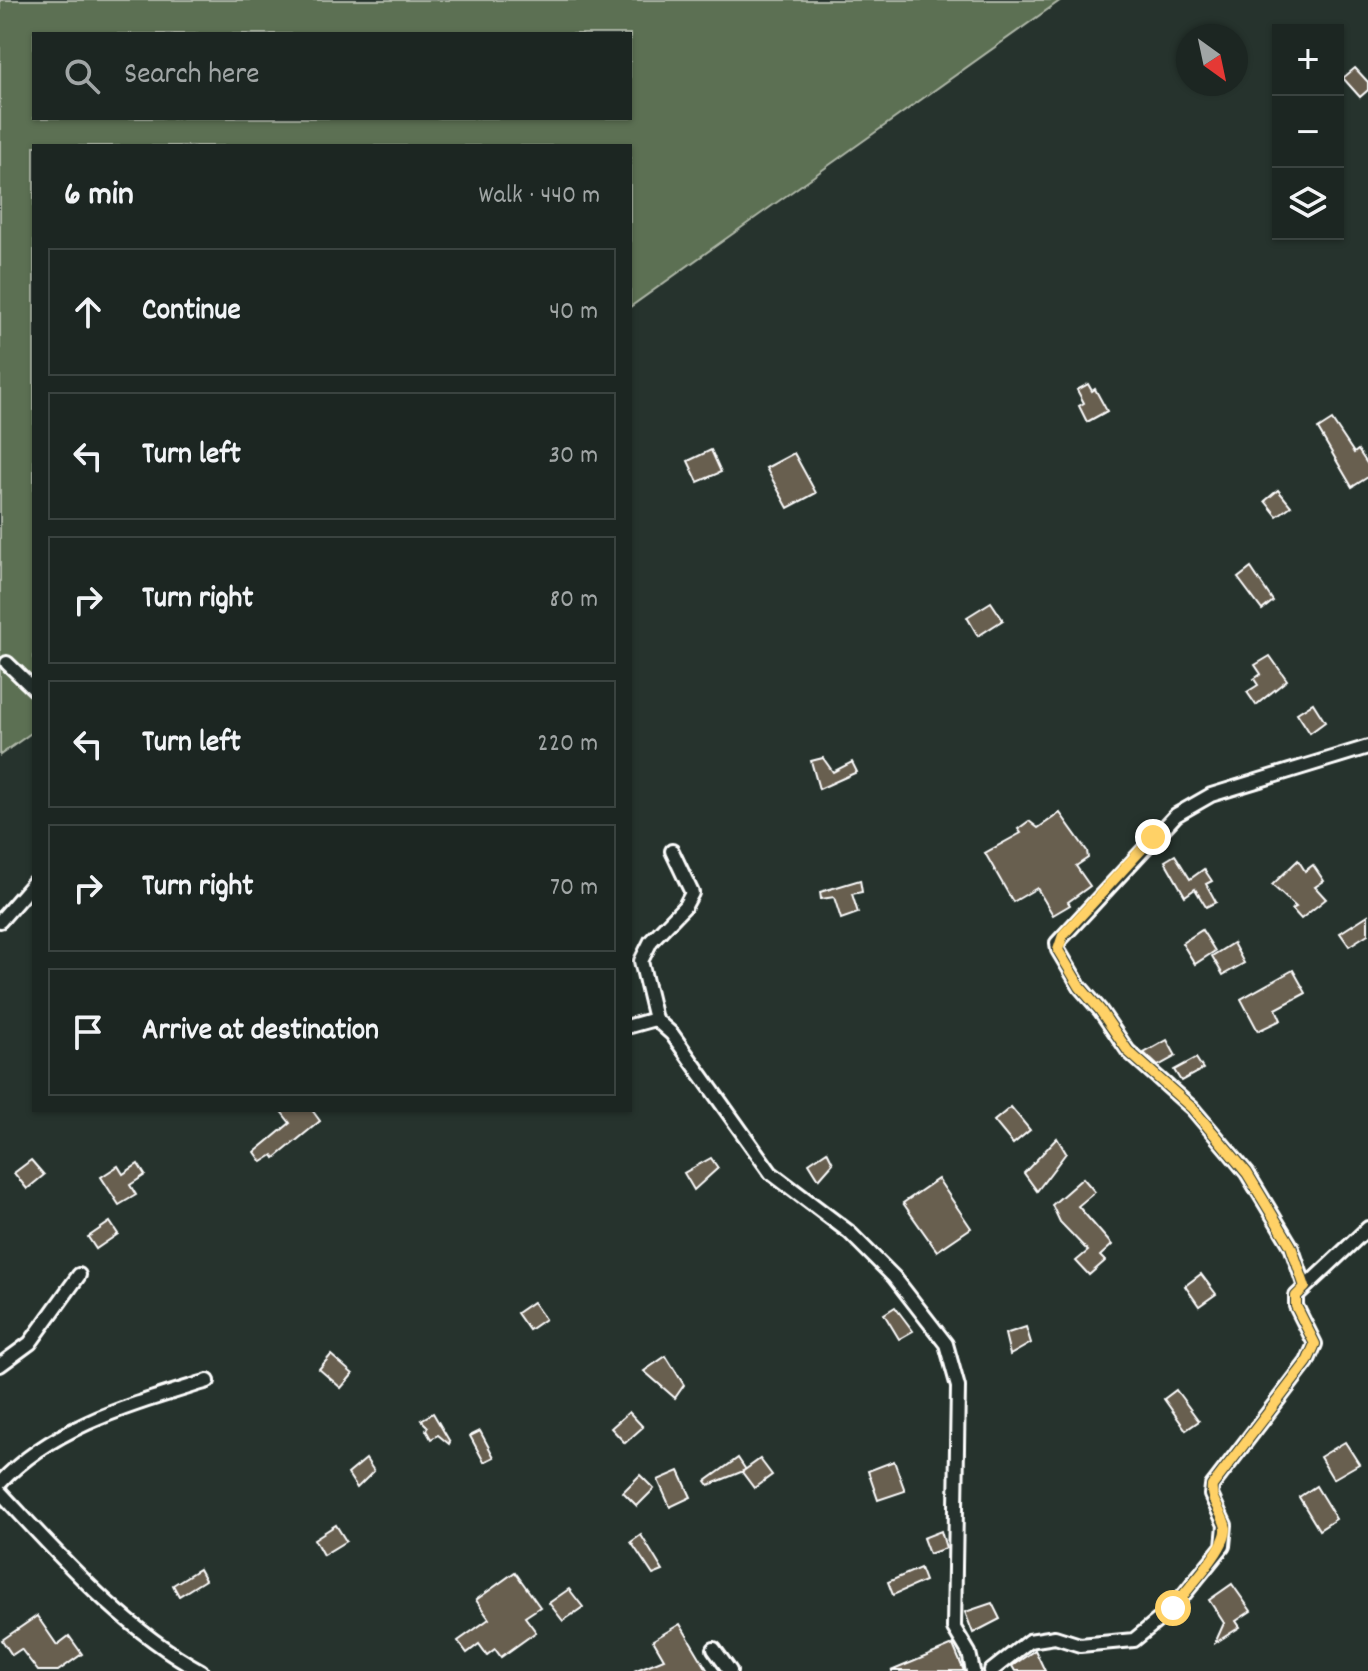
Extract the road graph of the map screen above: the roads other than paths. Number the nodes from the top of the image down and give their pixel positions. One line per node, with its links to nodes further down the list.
1 (7, 663): 2 (street)
2 (32, 687)
3 (1368, 747): 11 (street)
4 (672, 851): 7 (street)
5 (32, 884): 6 (street)
6 (0, 921)
7 (655, 1019): 8 (street); 19 (street)
8 (632, 1025)
9 (1368, 1228): 11 (street)
10 (79, 1275): 12 (street)
11 (1305, 1287): 20 (street)
12 (0, 1365)
13 (208, 1381): 14 (street)
14 (0, 1483)
15 (0, 1492): 17 (street)
16 (714, 1649): 18 (street)
17 (196, 1670)
18 (730, 1671)
19 (973, 1671)
20 (991, 1671)

